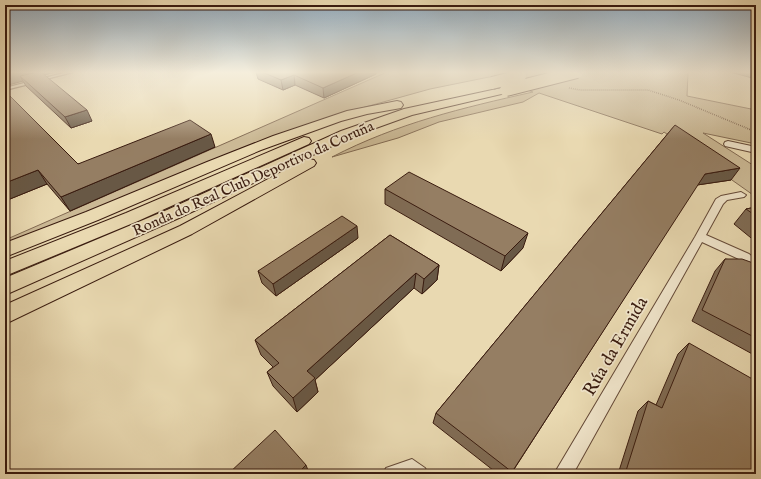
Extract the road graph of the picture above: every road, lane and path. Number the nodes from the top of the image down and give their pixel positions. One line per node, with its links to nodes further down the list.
1 (441, 94): 5 (highway, Ronda do Real Club Deportivo da Coruña, bridge)
2 (485, 94): 4 (highway, Ronda do Real Club Deportivo da Coruña, bridge)
3 (661, 94): 6 (path)
4 (449, 102): 14 (highway, Ronda do Real Club Deportivo da Coruña); 15 (highway)
5 (397, 105): 11 (highway); 13 (highway, Ronda do Real Club Deportivo da Coruña)
6 (756, 132)
7 (728, 144): 8 (street)
8 (756, 150)
9 (741, 195): 10 (street, Rúa da Ermida)
10 (700, 237): 12 (street); 18 (street, Rúa da Ermida)
11 (5, 250)
12 (756, 266)
13 (5, 269)
14 (5, 287)
15 (5, 314)
16 (392, 474): 17 (street)
17 (420, 474)
18 (563, 474)

